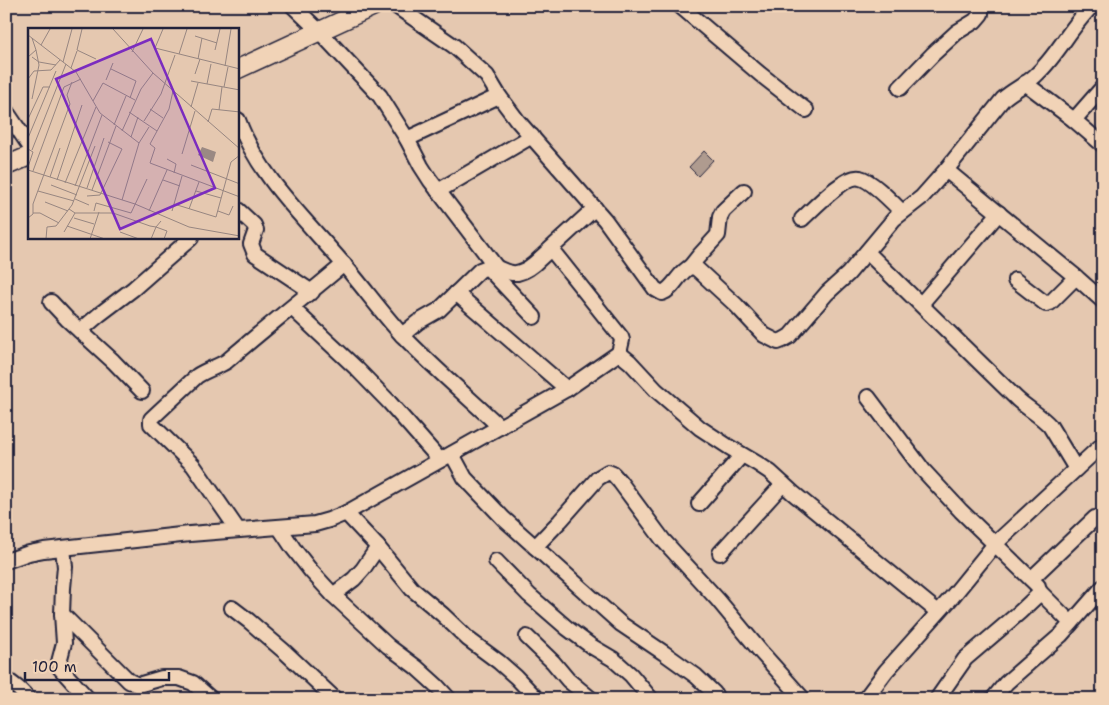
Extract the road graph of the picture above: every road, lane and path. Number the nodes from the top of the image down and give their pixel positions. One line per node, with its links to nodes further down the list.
1 (293, 6): 7 (street)
2 (374, 6): 7 (main road)
3 (396, 6): 12 (street)
4 (680, 6): 14 (street)
5 (981, 6): 11 (street)
6 (1092, 6): 9 (street)
7 (320, 32): 8 (main road); 18 (street)
8 (239, 69)
9 (1025, 83): 15 (street); 23 (street)
10 (1103, 87): 15 (street)
11 (900, 88)
12 (499, 96): 17 (street); 18 (street)
13 (6, 110): 19 (street)
14 (806, 110)
15 (1074, 120): 20 (street)
16 (239, 123): 34 (street)
17 (532, 136): 24 (street); 26 (street)
18 (407, 139): 24 (street)
19 (28, 143)
20 (1103, 145)
21 (28, 156): 22 (main road)
22 (6, 166)
23 (946, 170): 28 (street); 29 (street)
24 (438, 191): 35 (street)
25 (744, 191): 36 (street)
26 (595, 208): 32 (street); 36 (street)
27 (239, 211): 39 (street)
28 (902, 212): 30 (street); 33 (street)
29 (999, 213): 37 (street); 43 (street)
30 (802, 219)
31 (190, 239): 46 (street)
32 (551, 249): 35 (street); 48 (street)
33 (867, 252): 36 (street); 43 (street)
34 (344, 264): 39 (street); 47 (street)
35 (492, 267): 40 (street); 45 (street)
36 (690, 267)
37 (1076, 277): 38 (street); 41 (street)
38 (1015, 280)
39 (312, 292): 44 (street)
40 (456, 293): 47 (street); 49 (street)
41 (1101, 295)
42 (52, 302): 46 (street)
43 (921, 304): 56 (street)
44 (292, 308): 55 (street); 62 (street)
45 (534, 318)
46 (80, 331): 50 (street)
47 (402, 335): 52 (street)
48 (620, 353): 49 (street); 54 (street)
49 (566, 389): 52 (street)
50 (142, 392)
51 (868, 397): 63 (street)
52 (500, 427): 55 (street)
53 (1103, 444): 56 (street)
54 (742, 455): 57 (street); 58 (street)
55 (446, 457): 59 (street); 65 (street)
56 (1076, 469): 63 (street)
57 (783, 484): 67 (street); 74 (street)
58 (699, 504)
59 (346, 513): 61 (street); 64 (street)
60 (1094, 518): 70 (street)
61 (279, 527): 62 (street); 72 (street)
62 (238, 530): 66 (street)
63 (995, 544): 70 (street); 74 (street)
64 (378, 547): 72 (street); 84 (street)
65 (535, 547): 87 (street); 88 (street)
66 (63, 548): 68 (street); 75 (street)
67 (720, 553)
68 (6, 561)
69 (496, 561): 86 (street)
70 (1035, 585): 76 (street); 90 (street)
71 (1103, 587): 76 (street)
72 (333, 595): 83 (street)
73 (232, 608): 82 (street)
74 (938, 612): 89 (street)
75 (62, 614): 80 (street); 81 (street)
76 (1071, 624): 91 (street)
77 (527, 637): 85 (street)
78 (6, 679): 79 (street)
79 (29, 699)
80 (88, 699)
81 (211, 699)
82 (335, 699)
83 (448, 699)
84 (537, 699)
85 (591, 699)
86 (651, 699)
87 (717, 699)
88 (803, 699)
89 (865, 699)
90 (937, 699)
91 (993, 699)

